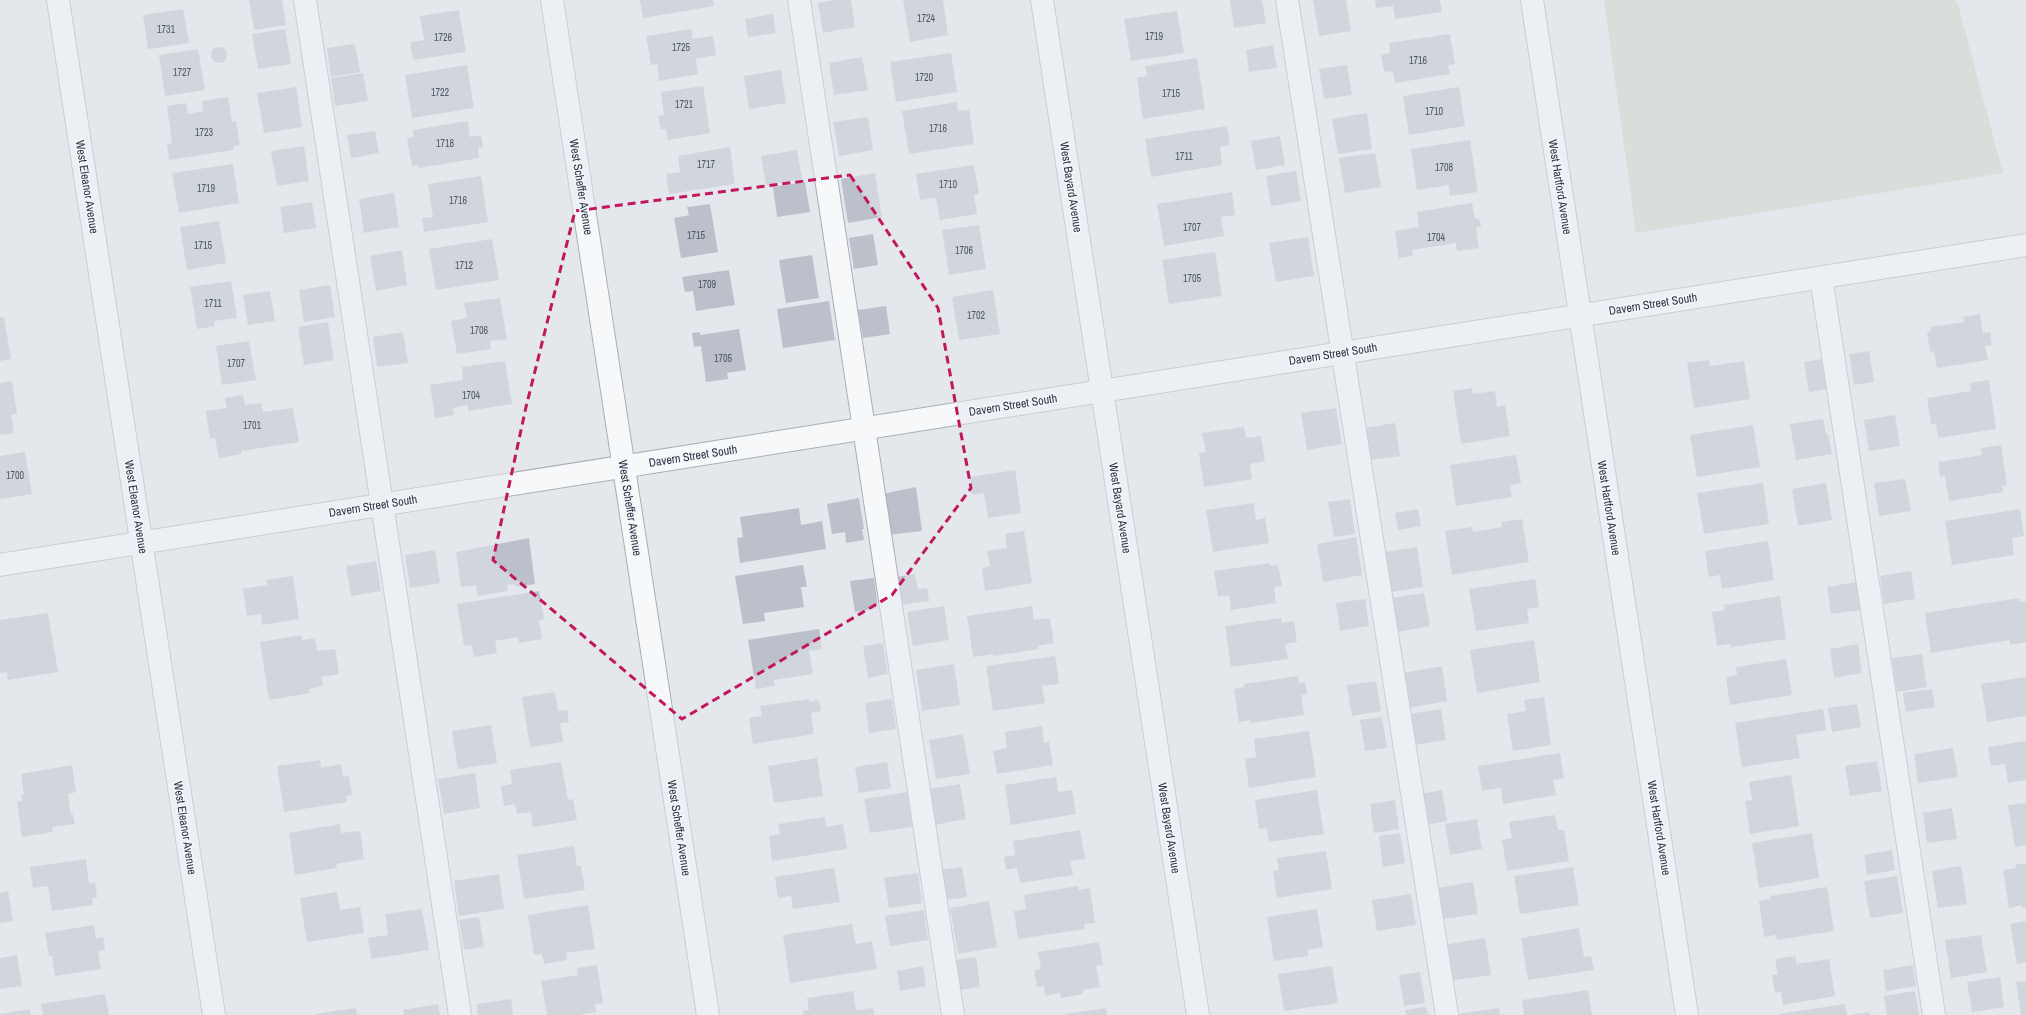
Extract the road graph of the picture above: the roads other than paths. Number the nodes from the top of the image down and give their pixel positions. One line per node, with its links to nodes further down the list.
1 (58, 0): 16 (street, West Eleanor Avenue)
2 (305, 0): 15 (street)
3 (552, 0): 14 (street, West Scheffer Avenue)
4 (799, 0): 13 (street)
5 (1042, 0): 12 (street, West Bayard Avenue)
6 (1287, 0): 11 (street)
7 (1532, 0): 10 (street, West Hartford Avenue)
8 (2026, 245): 9 (street, Davern Street South)
9 (1821, 277): 10 (street, Davern Street South); 25 (street)
10 (1580, 315): 11 (street, Davern Street South); 24 (street, West Hartford Avenue)
11 (1341, 353): 12 (street, Davern Street South); 23 (street)
12 (1102, 391): 13 (street, Davern Street South); 22 (street, West Bayard Avenue)
13 (864, 429): 14 (street, Davern Street South); 21 (street)
14 (623, 467): 15 (street, Davern Street South); 20 (street, West Scheffer Avenue)
15 (383, 504): 16 (street, Davern Street South); 19 (street)
16 (142, 543): 17 (street, Davern Street South); 18 (street, West Eleanor Avenue)
17 (0, 565)
18 (214, 1015)
19 (460, 1015)
20 (708, 1015)
21 (953, 1015)
22 (1198, 1015)
23 (1447, 1015)
24 (1687, 1015)
25 (1934, 1015)

